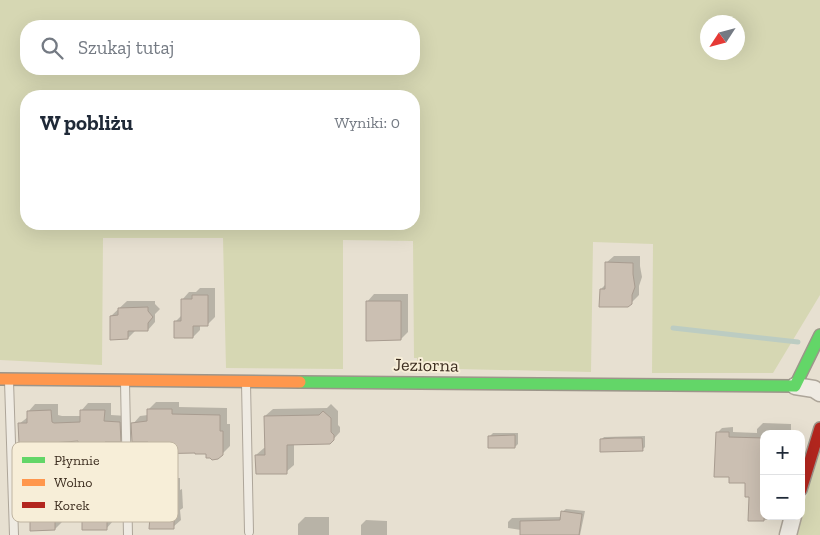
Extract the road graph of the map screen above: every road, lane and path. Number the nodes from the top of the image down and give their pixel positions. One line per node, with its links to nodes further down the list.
1 (820, 335): 5 (street)
2 (5, 379): 3 (street, Jeziorna); 10 (lane)
3 (125, 379): 4 (street, Jeziorna); 8 (lane)
4 (246, 381): 5 (street, Jeziorna); 14 (lane)
5 (795, 386): 6 (street)
6 (820, 392)
7 (820, 428): 9 (street)
8 (126, 442)
9 (805, 477)
10 (12, 500)
11 (793, 520): 17 (street)
12 (13, 522): 15 (lane)
13 (128, 522): 16 (lane)
14 (249, 532)
15 (14, 535)
16 (128, 535)
17 (788, 535)

